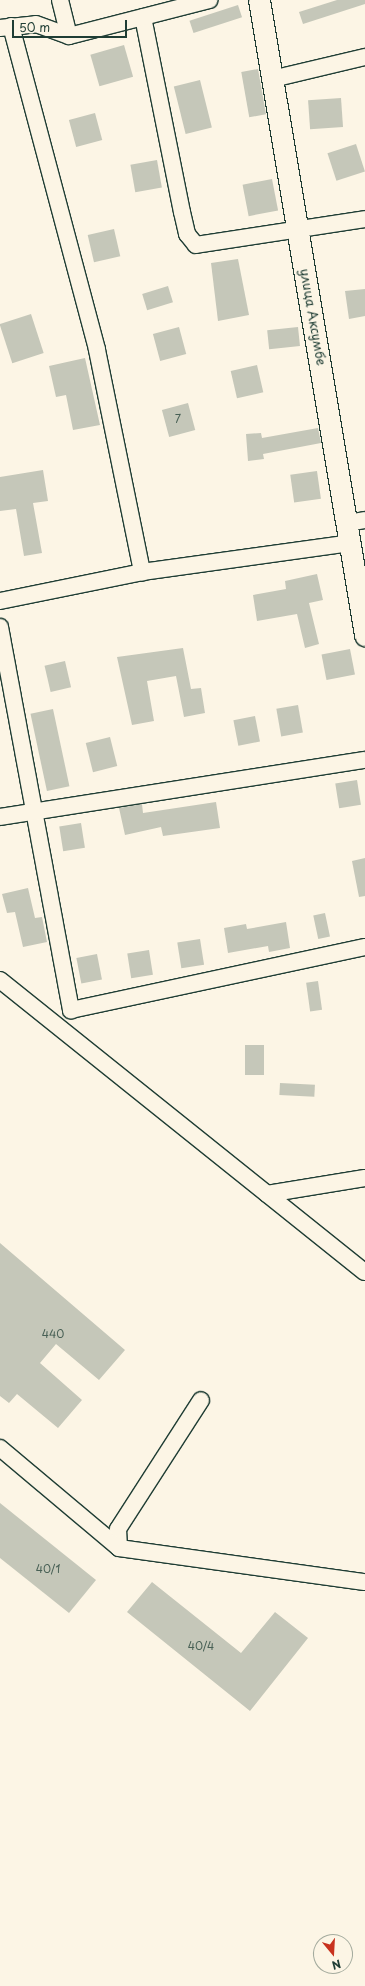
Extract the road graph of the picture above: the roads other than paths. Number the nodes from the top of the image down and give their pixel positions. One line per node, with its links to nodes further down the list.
1 (60, 0): 6 (street)
2 (209, 0): 4 (street)
3 (259, 0): 8 (main road, улица Аксумбе)
4 (143, 17): 6 (street); 10 (street)
5 (6, 27): 6 (street); 13 (street)
6 (69, 36)
7 (365, 57): 8 (street)
8 (272, 79): 10 (main road, улица Аксумбе)
9 (365, 219): 10 (street)
10 (298, 228): 11 (main road, улица Аксумбе)
11 (357, 522): 12 (main road, улица Аксумбе)
12 (352, 543): 13 (street); 16 (main road, улица Аксумбе)
13 (142, 572): 14 (street)
14 (0, 601)
15 (0, 628): 18 (street)
16 (365, 635)
17 (365, 760): 18 (street)
18 (34, 812): 19 (street); 22 (street)
19 (0, 817)
20 (365, 947): 22 (street)
21 (0, 980): 23 (street)
22 (71, 1010): 23 (street)
23 (59, 1027): 25 (street)
24 (365, 1178): 25 (street)
25 (267, 1194): 26 (street)
26 (365, 1272)
27 (201, 1400): 29 (street)
28 (0, 1448): 29 (street)
29 (119, 1548): 30 (street)
30 (365, 1582)

